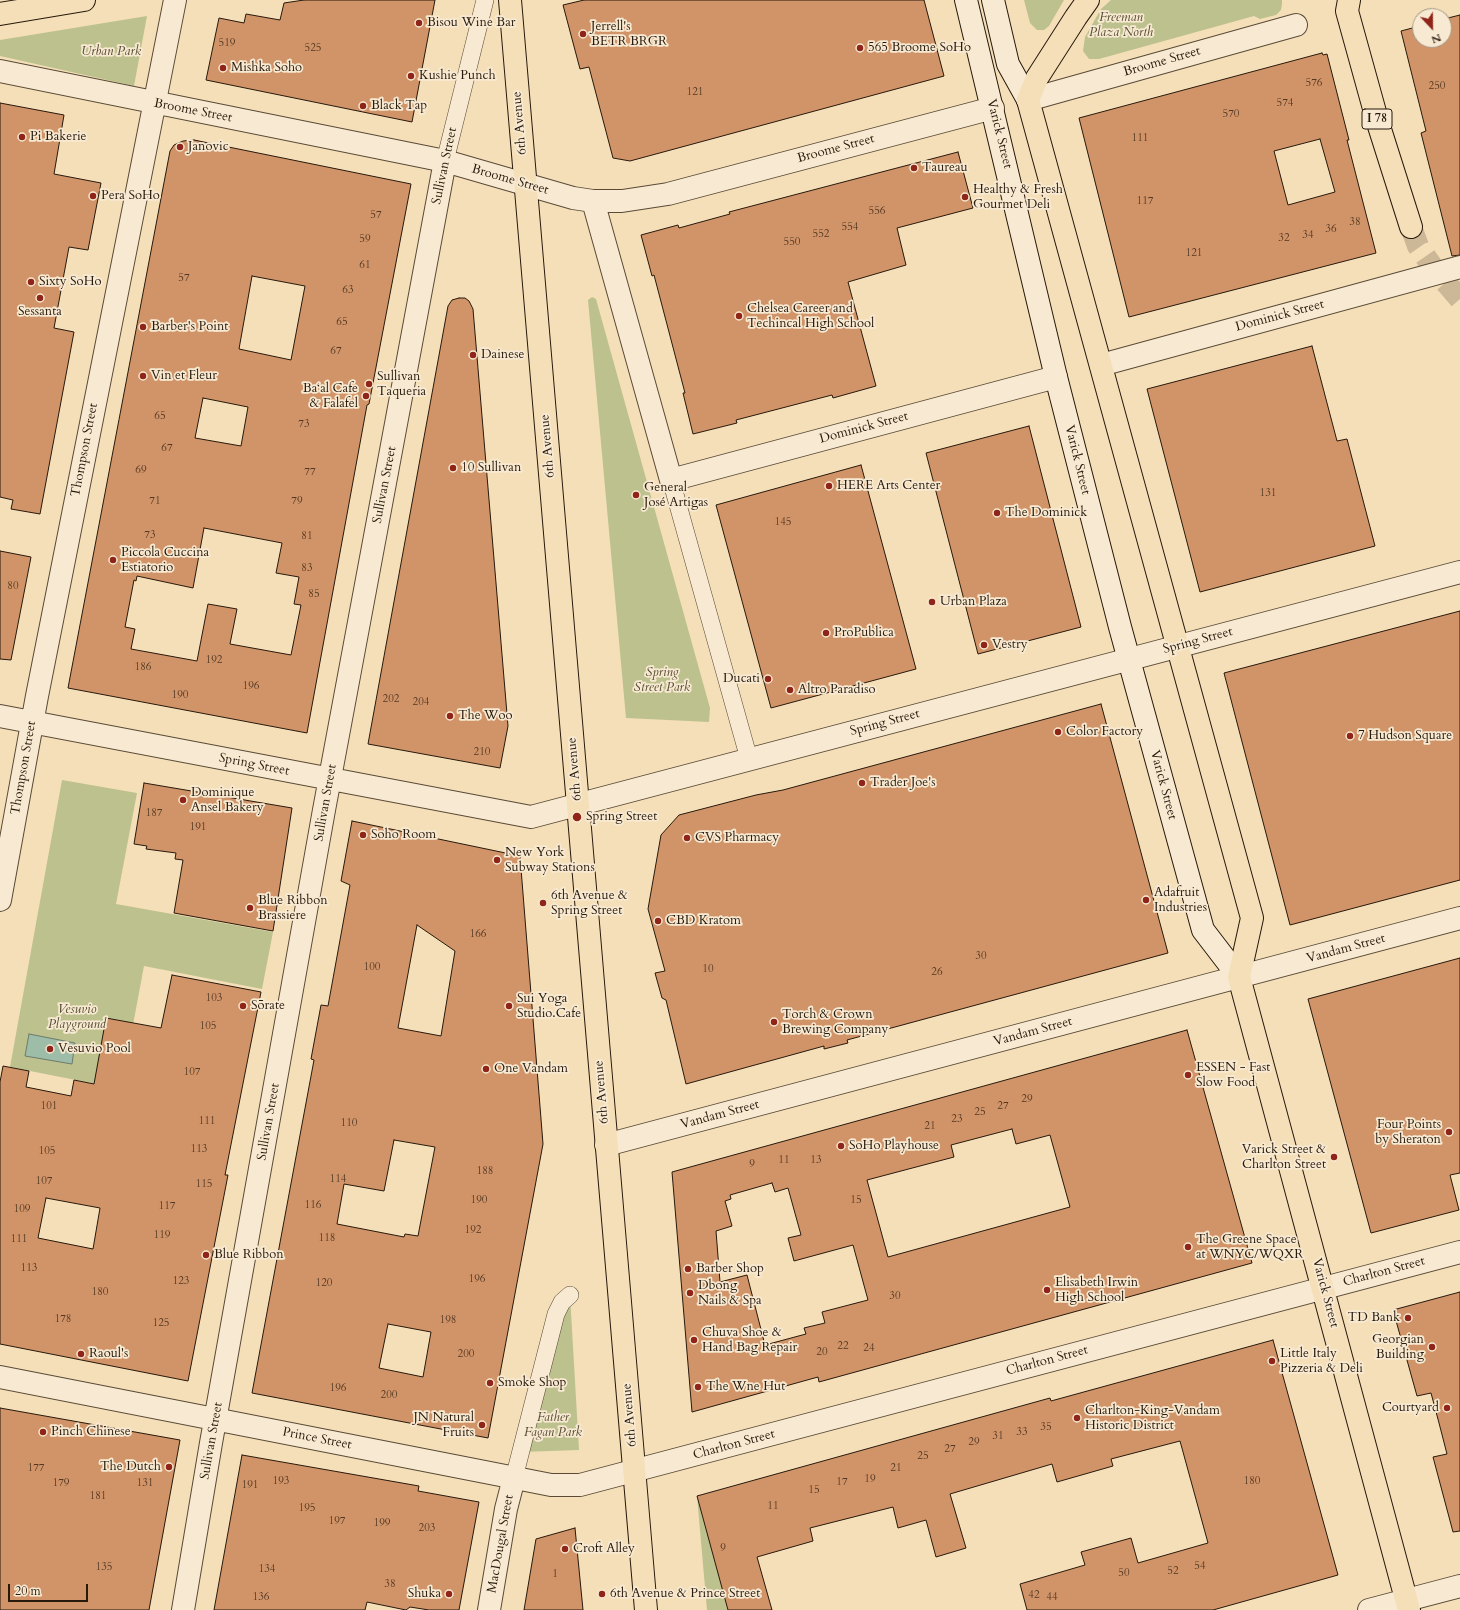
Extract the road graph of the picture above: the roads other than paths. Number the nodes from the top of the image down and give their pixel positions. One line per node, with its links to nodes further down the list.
1 (84, 0): 9 (main road)
2 (175, 0): 13 (street, Thompson Street)
3 (485, 0): 15 (street, Sullivan Street)
4 (510, 0): 16 (main road, 6th Avenue)
5 (966, 0): 14 (street, Varick Street)
6 (993, 0): 12 (street, Varick Street)
7 (1088, 0): 12 (main road)
8 (1342, 3): 18 (main road, I 78)
9 (0, 14)
10 (1296, 25): 12 (street, Broome Street)
11 (0, 71): 13 (street, Broome Street)
12 (1028, 100): 20 (main road, Varick Street)
13 (154, 103): 15 (street, Broome Street); 27 (street, Thompson Street)
14 (993, 108): 17 (street, Broome Street); 21 (street, Varick Street)
15 (445, 161): 16 (street, Broome Street); 29 (street, Sullivan Street)
16 (526, 185): 17 (street, Broome Street); 30 (main road, 6th Avenue)
17 (593, 201): 22 (street)
18 (1411, 227)
19 (1460, 267): 20 (street, Dominick Street)
20 (1101, 365): 24 (main road, Varick Street)
21 (1056, 377): 22 (street, Dominick Street); 25 (street, Varick Street)
22 (671, 480): 28 (street)
23 (1460, 572): 24 (street, Spring Street)
24 (1177, 647): 25 (street, Spring Street); 33 (main road, Varick Street)
25 (1129, 659): 28 (street, Spring Street); 33 (street, Varick Street)
26 (0, 716): 27 (street, Spring Street)
27 (32, 722): 29 (street, Spring Street); 31 (street, Thompson Street)
28 (749, 759): 30 (street, Spring Street)
29 (330, 779): 30 (street, Spring Street); 39 (street, Sullivan Street)
30 (578, 804): 34 (main road, 6th Avenue)
31 (0, 900)
32 (1460, 918): 33 (street, Vandam Street)
33 (1239, 977): 34 (street, Vandam Street); 36 (main road, Varick Street)
34 (606, 1144): 40 (main road, 6th Avenue)
35 (1460, 1252): 36 (street, Charlton Street)
36 (1324, 1288): 40 (street, Charlton Street); 43 (main road, Varick Street)
37 (570, 1295): 41 (street)
38 (0, 1377): 39 (street, Prince Street)
39 (216, 1419): 41 (street, Prince Street); 44 (street, Sullivan Street)
40 (634, 1471): 41 (street, Prince Street); 46 (main road, 6th Avenue)
41 (514, 1478): 45 (street, MacDougal Street)
42 (1460, 1586): 43 (street)
43 (1408, 1605): 47 (street)
44 (183, 1610)
45 (489, 1610)
46 (646, 1610)
47 (1369, 1610)

